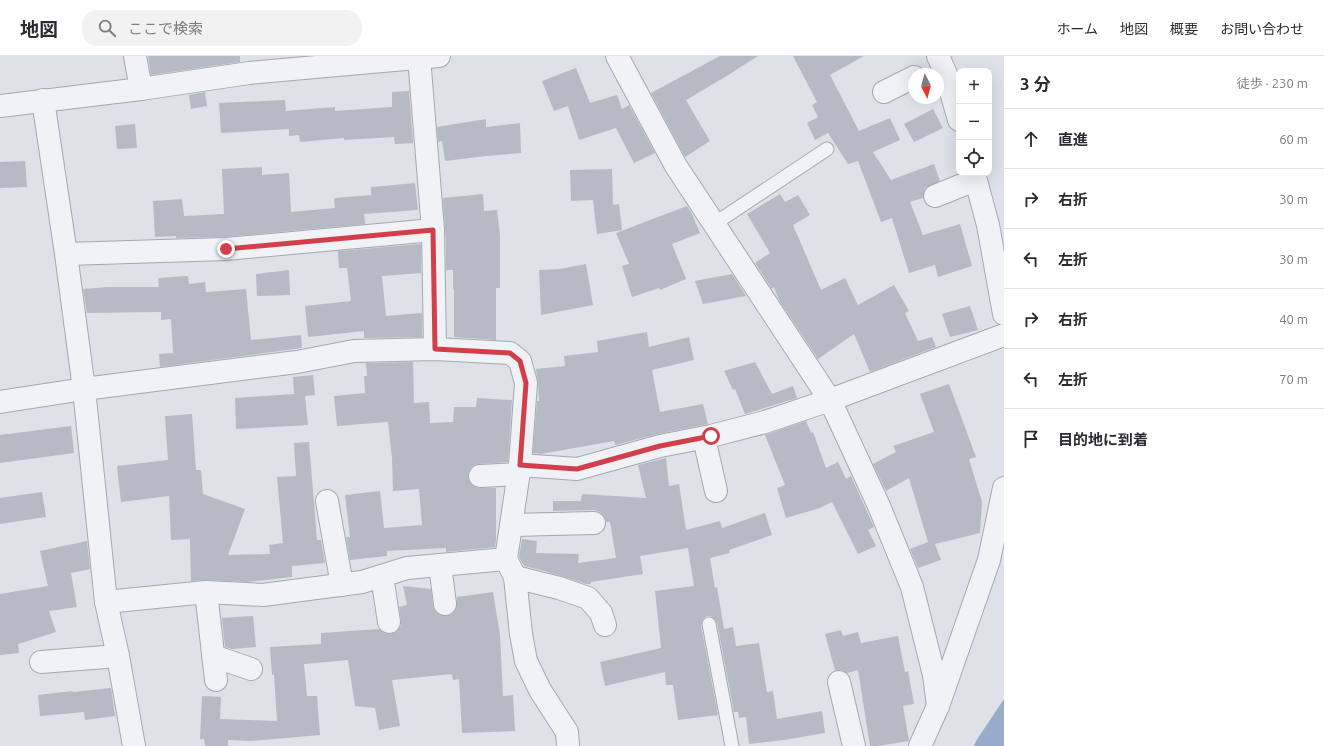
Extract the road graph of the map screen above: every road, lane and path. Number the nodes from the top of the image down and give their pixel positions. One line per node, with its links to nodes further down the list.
1 (135, 56): 8 (street)
2 (429, 56): 5 (street); 17 (street)
3 (617, 56): 16 (street)
4 (940, 60): 6 (street); 12 (street)
5 (248, 65): 8 (street)
6 (929, 68)
7 (908, 80): 9 (street)
8 (142, 89): 10 (street)
9 (884, 92)
10 (42, 100): 11 (street); 18 (street)
11 (0, 106)
12 (956, 109)
13 (827, 149): 16 (lane)
14 (974, 176): 15 (street); 19 (street)
15 (934, 196)
16 (714, 224): 23 (street)
17 (433, 230): 18 (street); 21 (street)
18 (66, 254): 22 (street)
19 (1004, 314)
20 (1004, 335): 23 (street)
21 (435, 349): 22 (street); 26 (street)
22 (84, 389): 24 (street); 38 (street)
23 (830, 400): 25 (street); 49 (street)
24 (0, 402)
25 (704, 438): 26 (street); 29 (street)
26 (519, 469): 27 (street); 32 (street)
27 (480, 476)
28 (1004, 488): 49 (street)
29 (716, 491)
30 (327, 501): 36 (street)
31 (594, 523): 32 (street)
32 (511, 525): 34 (street)
33 (440, 565): 34 (street); 35 (street); 39 (street)
34 (510, 568): 42 (street); 51 (street)
35 (382, 576): 36 (street); 40 (street)
36 (342, 585): 37 (street)
37 (206, 592): 38 (street); 44 (street)
38 (106, 602): 43 (street)
39 (445, 604)
40 (389, 622)
41 (709, 624): 52 (lane)
42 (605, 625)
43 (118, 656): 45 (street); 50 (street)
44 (213, 656): 46 (street); 47 (street)
45 (41, 662)
46 (251, 669)
47 (216, 680)
48 (839, 682): 53 (street)
49 (938, 706): 54 (street)
50 (134, 746)
51 (568, 746)
52 (732, 746)
53 (854, 746)
54 (920, 746)

